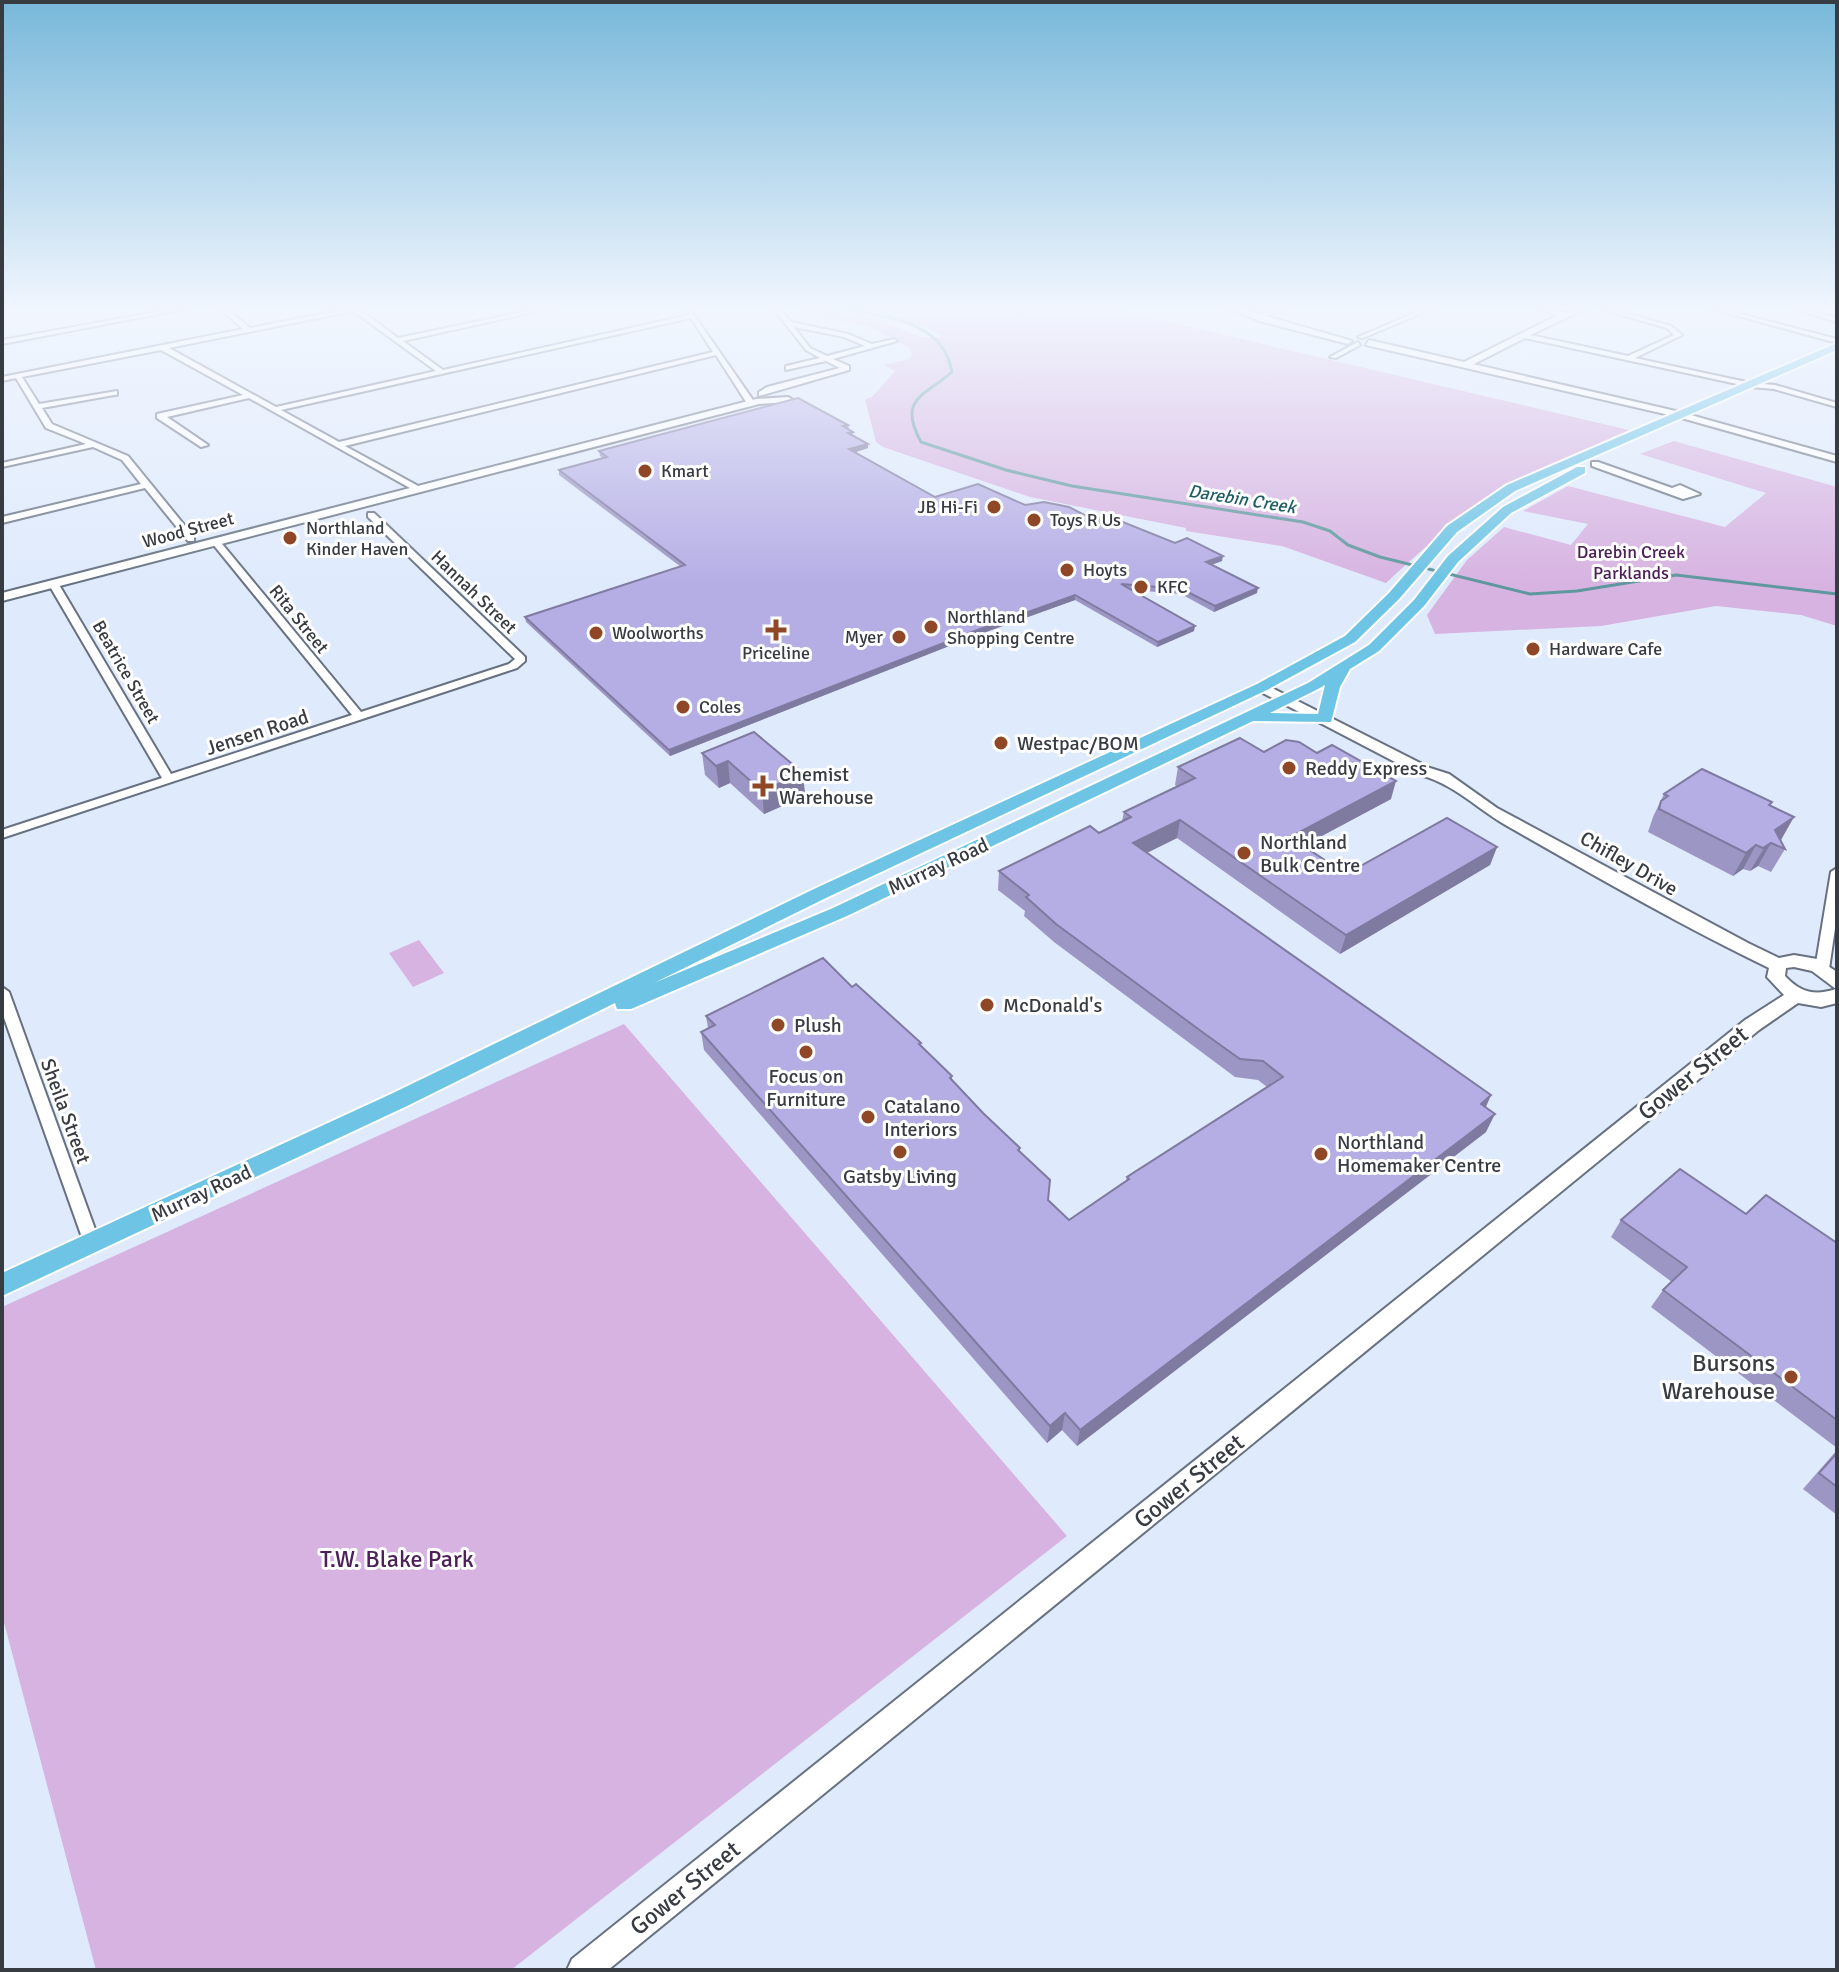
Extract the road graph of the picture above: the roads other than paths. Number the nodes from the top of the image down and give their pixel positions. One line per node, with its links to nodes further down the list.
1 (33, 400): 12 (street)
2 (75, 400): 12 (street)
3 (231, 400): 19 (street)
4 (256, 400): 14 (street)
5 (317, 400): 14 (street)
6 (523, 400): 20 (street)
7 (748, 400): 13 (street, Wood Street)
8 (751, 400): 15 (street, Wood Street)
9 (1616, 400): 16 (street)
10 (1715, 400): 16 (main road, Murray Road)
11 (1744, 400): 17 (main road, Murray Road)
12 (37, 407): 18 (street)
13 (700, 408): 15 (street); 25 (street, Wood Street)
14 (273, 410): 20 (street)
15 (717, 412): 25 (street, Wood Street)
16 (1680, 415): 17 (street); 32 (main road, Murray Road)
17 (1697, 420): 21 (street); 22 (main road, Murray Road)
18 (91, 445): 23 (street); 24 (street)
19 (204, 445)
20 (338, 445): 25 (street)
21 (1837, 459)
22 (1595, 464): 26 (street); 34 (main road, Murray Road)
23 (2, 465)
24 (146, 485): 28 (street); 29 (street)
25 (414, 487): 30 (street, Wood Street)
26 (1672, 491)
27 (371, 515): 35 (street, Hannah Street)
28 (2, 520)
29 (191, 539)
30 (215, 541): 31 (street, Wood Street); 40 (street, Rita Street)
31 (53, 583): 33 (street, Wood Street); 42 (street, Beatrice Street)
32 (1394, 596): 34 (main road); 37 (main road, Murray Road)
33 (2, 597)
34 (1419, 603): 36 (main road, Murray Road)
35 (521, 659): 40 (street, Jensen Road)
36 (1350, 663): 38 (main road, Murray Road); 41 (main road)
37 (1262, 687): 38 (street, Chifley Drive); 45 (main road, Murray Road)
38 (1288, 699): 39 (main road, Murray Road); 41 (street, Chifley Drive)
39 (1254, 716): 41 (main road); 46 (main road, Murray Road)
40 (359, 717): 42 (street, Jensen Road)
41 (1325, 719): 47 (street, Chifley Drive)
42 (169, 780): 43 (street, Jensen Road)
43 (2, 834)
44 (1837, 872): 48 (street)
45 (821, 893): 46 (main road); 53 (main road, Murray Road)
46 (840, 912): 53 (main road, Murray Road)
47 (1778, 965): 48 (street); 51 (street)
48 (1822, 969): 49 (street)
49 (1837, 983)
50 (2, 992): 54 (street, Sheila Street)
51 (1797, 995): 52 (street); 56 (street, Gower Street)
52 (1837, 995)
53 (399, 1100): 54 (main road, Murray Road)
54 (92, 1243): 55 (main road, Murray Road)
55 (2, 1285)
56 (583, 1970)

